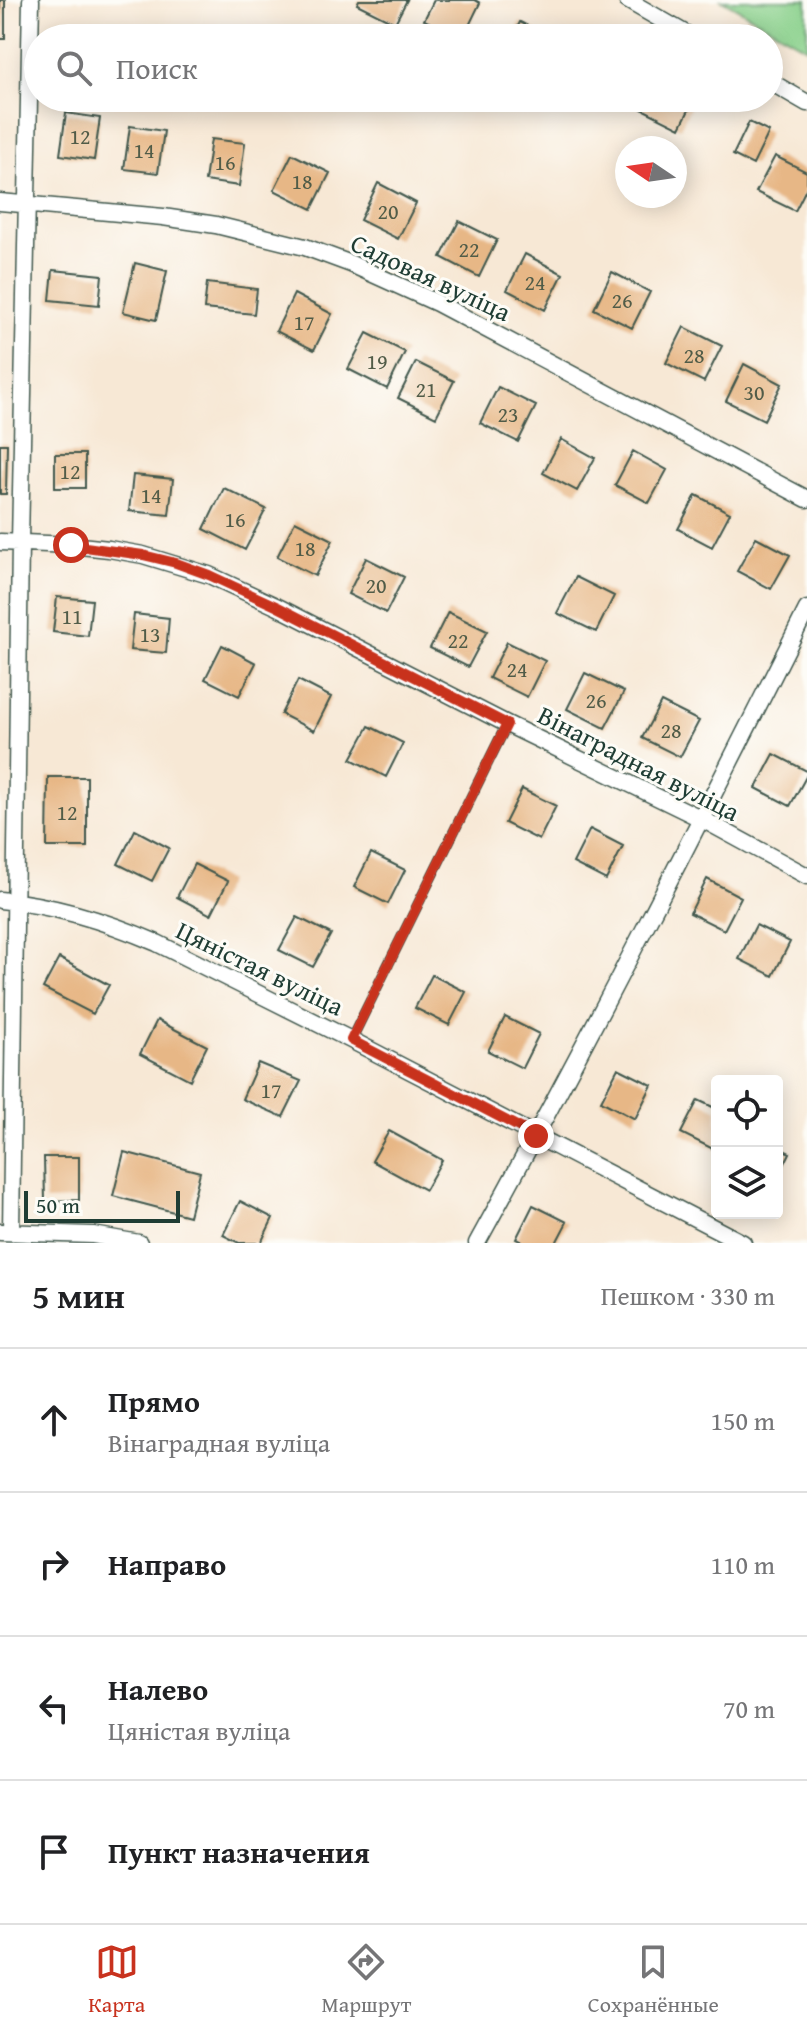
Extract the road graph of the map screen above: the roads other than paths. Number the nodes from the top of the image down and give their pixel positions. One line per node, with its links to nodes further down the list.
1 (31, 0): 3 (street)
2 (627, 0): 4 (street)
3 (31, 24)
4 (669, 24)
5 (783, 89): 6 (street)
6 (807, 103)
7 (29, 112): 9 (street)
8 (0, 202): 9 (street, Садовая вуліца)
9 (27, 204): 10 (street, Садовая вуліца); 12 (street)
10 (807, 499)
11 (0, 542): 12 (street, Вінаградная вуліца)
12 (20, 542): 14 (street, Вінаградная вуліца); 17 (street)
13 (807, 609): 15 (street)
14 (507, 724): 15 (street, Вінаградная вуліца); 18 (lane)
15 (702, 819): 16 (street, Вінаградная вуліца); 19 (street)
16 (807, 876)
17 (8, 901): 18 (street, Цяністая вуліца); 20 (street)
18 (351, 1040): 19 (street, Цяністая вуліца)
19 (536, 1136): 22 (street); 23 (street, Цяністая вуліца)
20 (6, 1232): 21 (street)
21 (139, 1243)
22 (477, 1243)
23 (743, 1243)

